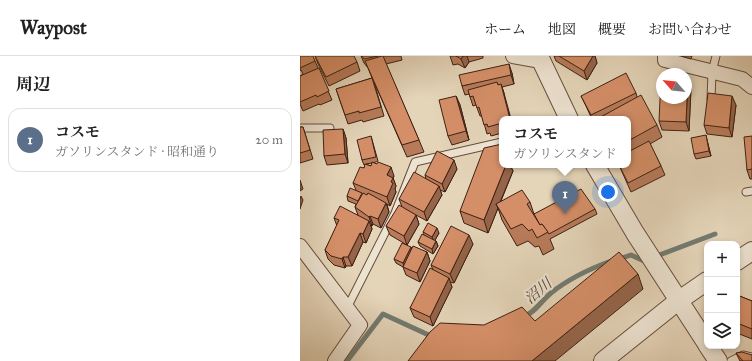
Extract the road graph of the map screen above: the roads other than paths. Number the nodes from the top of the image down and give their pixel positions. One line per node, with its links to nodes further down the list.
1 (513, 56): 4 (street)
2 (665, 56): 5 (street)
3 (716, 56): 5 (lane)
4 (540, 58): 8 (street)
5 (712, 72): 6 (street); 7 (lane)
6 (752, 87)
7 (711, 99)
8 (568, 116)
9 (300, 128): 10 (lane)
10 (330, 128)
11 (499, 143): 18 (lane)
12 (596, 168): 17 (street)
13 (300, 246): 18 (street)
14 (752, 251): 15 (street)
15 (740, 259)
16 (704, 283): 17 (street)
17 (678, 301): 19 (street); 23 (street)
18 (348, 308): 22 (street)
19 (704, 339)
20 (710, 349): 24 (street)
21 (752, 357): 25 (lane)
22 (335, 361)
23 (603, 361)
24 (718, 361)
25 (731, 361)

